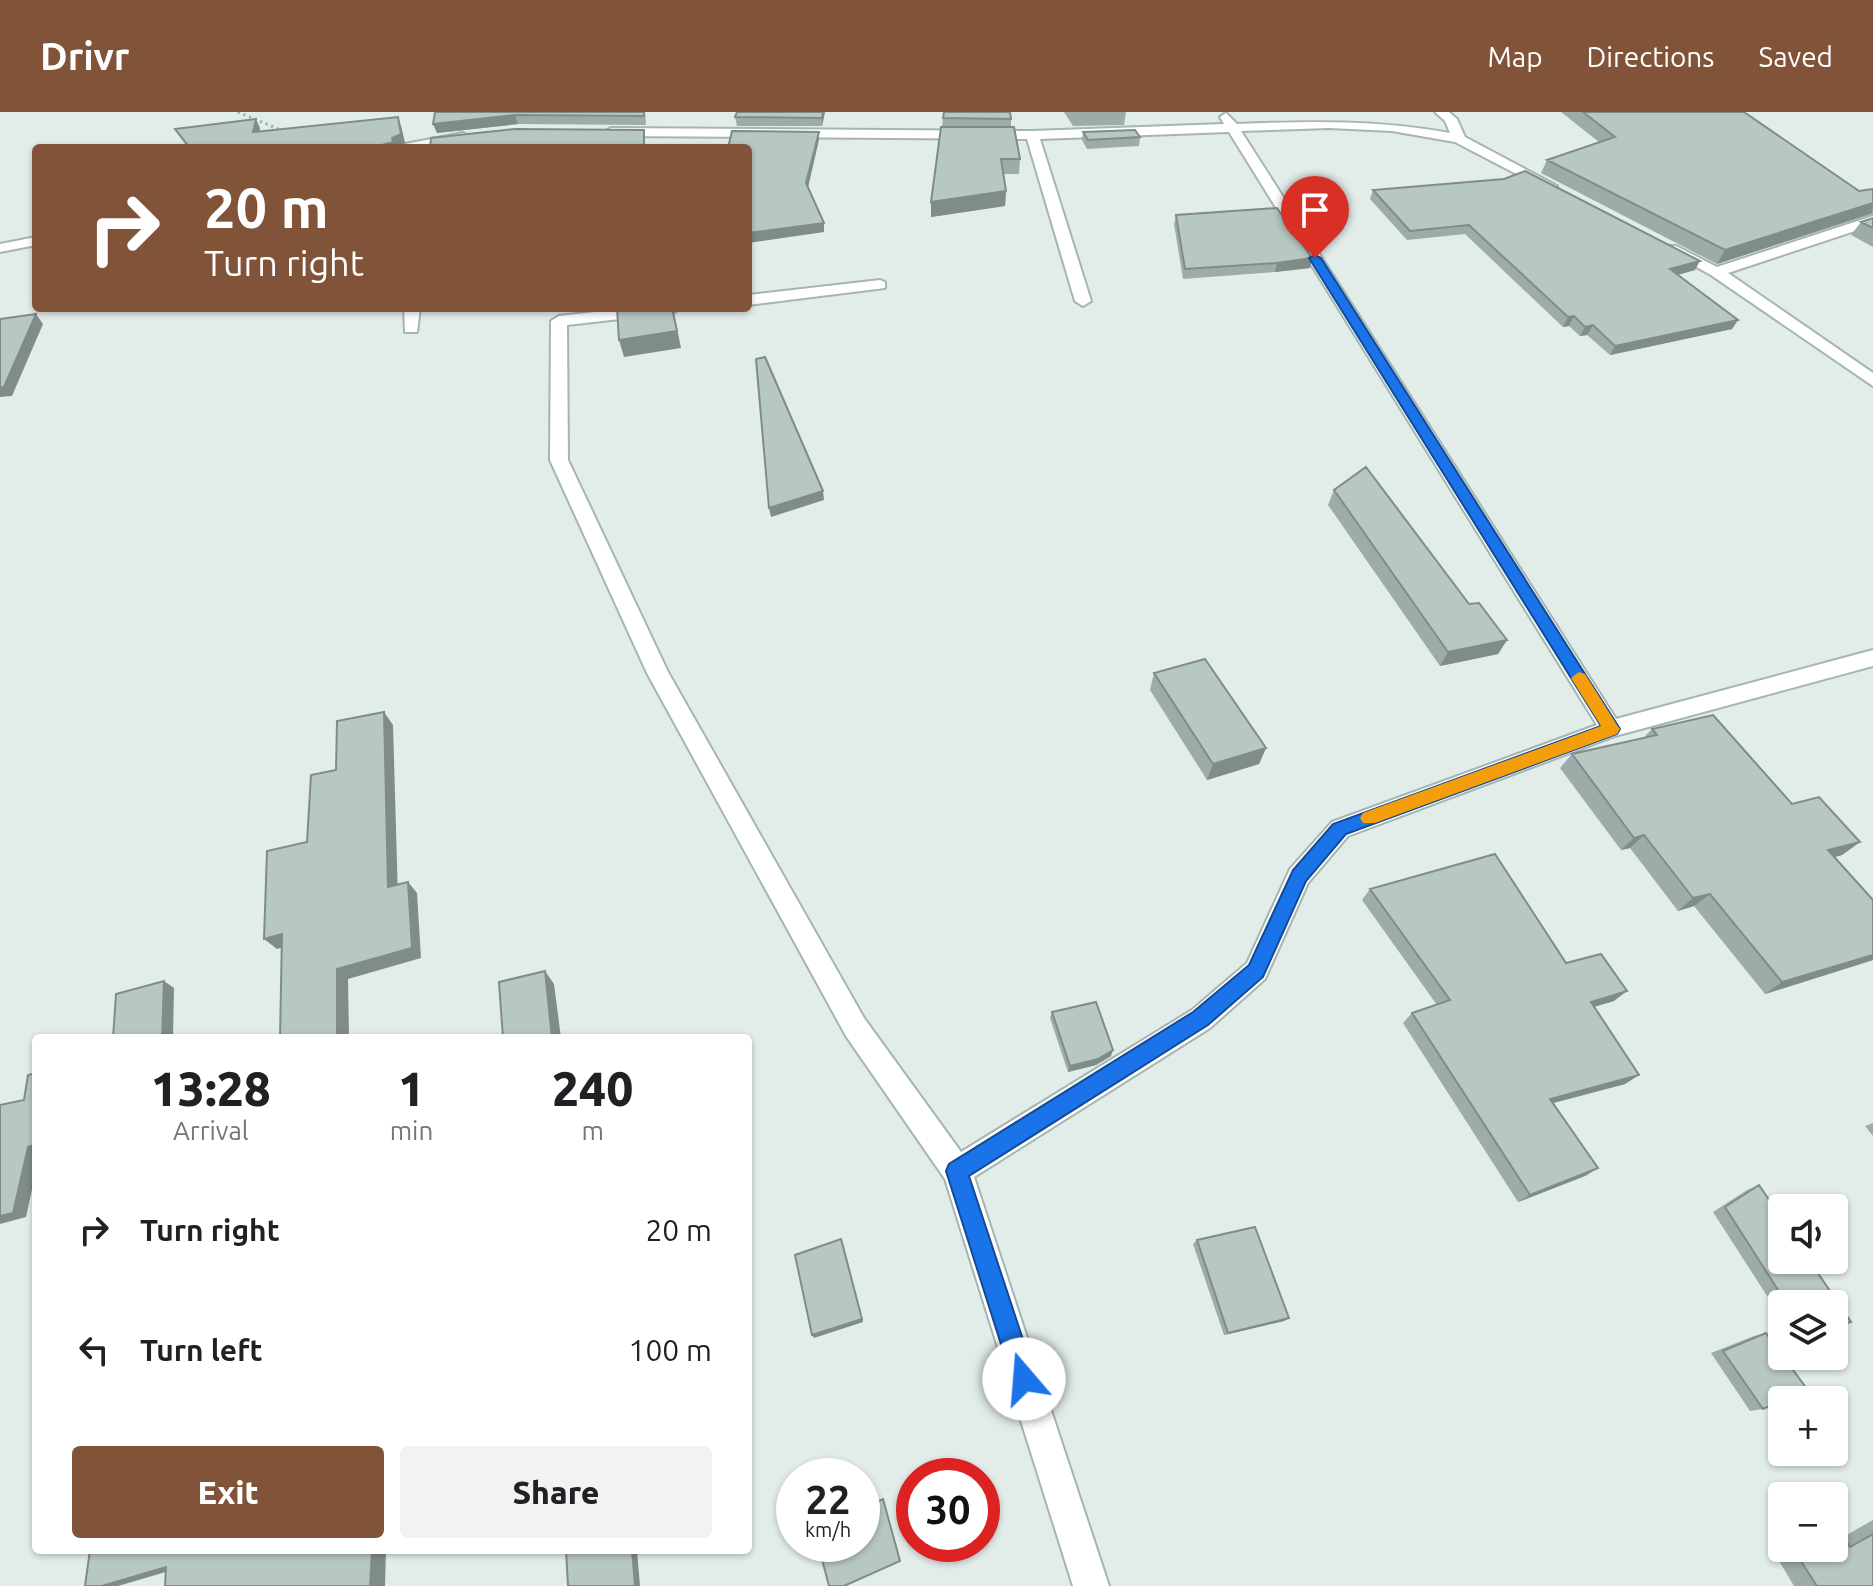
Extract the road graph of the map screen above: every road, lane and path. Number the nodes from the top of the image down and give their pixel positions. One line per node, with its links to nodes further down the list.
1 (238, 112): 6 (path)
2 (1441, 112): 8 (street)
3 (1228, 120): 5 (street); 8 (street); 24 (street)
4 (596, 131): 5 (street)
5 (1032, 135): 18 (street)
6 (295, 136)
7 (475, 136): 9 (street)
8 (1459, 139): 10 (street)
9 (431, 144)
10 (1568, 195)
11 (1873, 220): 15 (street)
12 (32, 242): 14 (street)
13 (1662, 244): 15 (street)
14 (0, 248)
15 (1716, 272): 22 (street)
16 (880, 285): 17 (street)
17 (752, 300)
18 (1083, 301)
19 (412, 312): 21 (street)
20 (638, 312): 25 (street)
21 (411, 329)
22 (1873, 381)
23 (1873, 658): 24 (street)
24 (1611, 729): 25 (street)
25 (957, 1171): 26 (street)
26 (1091, 1586)

